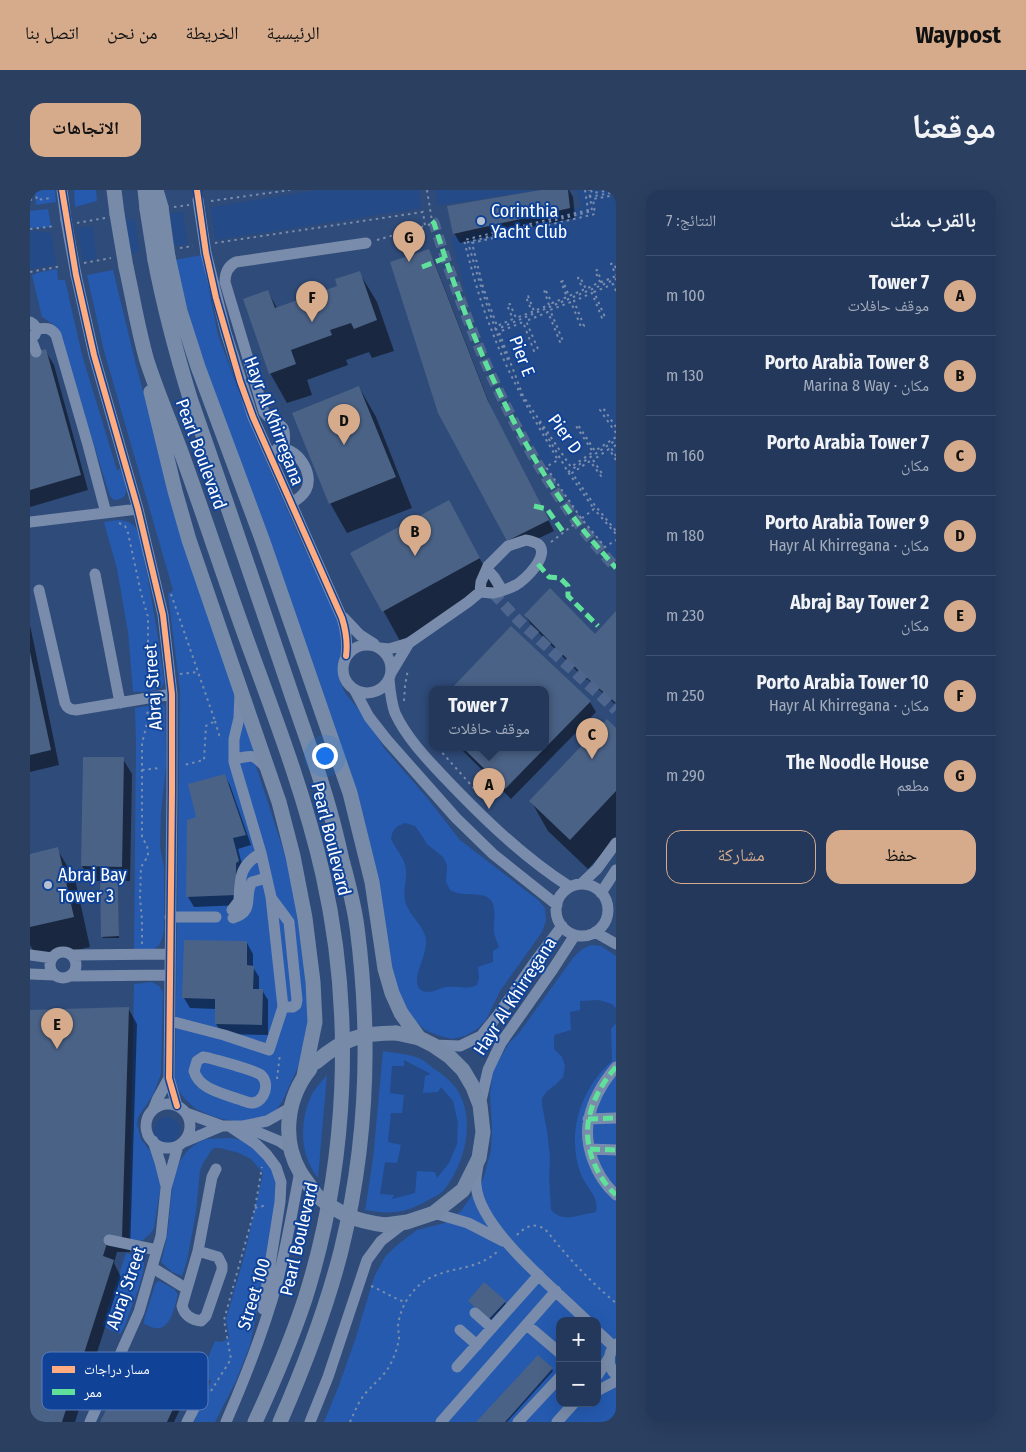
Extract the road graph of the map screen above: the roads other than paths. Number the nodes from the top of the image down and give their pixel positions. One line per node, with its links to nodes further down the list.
1 (114, 190): 11 (main road, Pearl Boulevard, bridge)
2 (145, 190): 6 (main road, Pearl Boulevard)
3 (156, 190): 6 (main road)
4 (59, 194): 15 (street, Abraj Street, bridge)
5 (198, 195): 13 (street, Hayr Al Khirregana, bridge)
6 (154, 208): 8 (main road, Pearl Boulevard, bridge)
7 (366, 243): 12 (street)
8 (162, 259): 57 (main road); 116 (main road, Pearl Boulevard)
9 (32, 332): 10 (street); 16 (street)
10 (36, 352)
11 (147, 360): 28 (main road); 115 (main road, Pearl Boulevard)
12 (284, 449): 13 (street); 14 (street)
13 (268, 453): 14 (street, Hayr Al Khirregana)
14 (291, 503): 23 (street, Hayr Al Khirregana)
15 (138, 509): 16 (street); 30 (street, Abraj Street)
16 (106, 513): 17 (street)
17 (30, 522)
18 (487, 569): 21 (street); 21 (street); 22 (street)
19 (95, 574): 31 (street)
20 (39, 590): 31 (street)
21 (502, 590): 22 (street)
22 (480, 592): 25 (street)
23 (338, 609): 24 (street, Hayr Al Khirregana); 26 (street, Hayr Al Khirregana)
24 (378, 647): 25 (street); 26 (street); 27 (street)
25 (406, 648): 27 (street)
26 (346, 656): 29 (street)
27 (390, 677): 29 (street); 38 (street)
28 (240, 687): 32 (street); 33 (main road)
29 (354, 689): 40 (street)
30 (172, 694): 31 (street); 42 (street, Abraj Street)
31 (120, 702)
32 (234, 759): 33 (street); 35 (street)
33 (268, 769): 60 (main road)
34 (616, 843): 38 (street)
35 (261, 853): 37 (street); 37 (street)
36 (616, 870): 39 (street)
37 (266, 878): 56 (street)
38 (576, 885): 39 (street); 40 (street)
39 (601, 893): 41 (street)
40 (557, 905): 44 (street)
41 (612, 914): 45 (street)
42 (170, 917): 43 (street); 48 (street, Abraj Street)
43 (216, 917)
44 (562, 926): 46 (street); 58 (street, Hayr Al Khirregana)
45 (595, 932): 46 (street); 47 (street)
46 (575, 935): 63 (street, Hayr Al Khirregana)
47 (616, 944)
48 (170, 954): 50 (street); 54 (street, Abraj Street)
49 (30, 955): 51 (street)
50 (72, 955): 51 (street); 55 (street)
51 (52, 958): 53 (street)
52 (30, 974): 53 (street)
53 (54, 975): 55 (street)
54 (170, 975): 55 (street); 56 (street, Abraj Street)
55 (71, 976)
56 (170, 1021): 61 (street, Abraj Street)
57 (419, 1038): 58 (main road); 60 (main road, bridge)
58 (433, 1045): 63 (main road)
59 (616, 1068): 68 (street)
60 (304, 1076): 64 (main road)
61 (169, 1078): 65 (street, Abraj Street); 66 (street, Abraj Street)
62 (215, 1091): 62 (street)
63 (480, 1106): 76 (main road)
64 (290, 1108): 70 (street); 73 (main road)
65 (153, 1110): 66 (street); 71 (street)
66 (181, 1110): 69 (street); 72 (street)
67 (616, 1118): 68 (street)
68 (588, 1119): 74 (street)
69 (226, 1126): 70 (street); 72 (street); 96 (street)
70 (243, 1126): 73 (street)
71 (152, 1141): 72 (street); 79 (street, Abraj Street)
72 (181, 1144): 79 (street, Abraj Street)
73 (291, 1149): 78 (main road)
74 (590, 1149): 75 (street); 80 (street)
75 (616, 1150)
76 (479, 1158): 81 (main road); 84 (street)
77 (216, 1169): 86 (street)
78 (300, 1171): 82 (main road, bridge); 96 (street, Street 100)
79 (166, 1188): 85 (street, Abraj Street)
80 (616, 1195)
81 (434, 1213): 82 (main road); 84 (street)
82 (407, 1222): 117 (street)
83 (109, 1240): 85 (street)
84 (506, 1243): 88 (street)
85 (157, 1250): 87 (street, Abraj Street)
86 (198, 1251): 89 (street); 89 (street)
87 (153, 1268): 89 (street); 101 (street, Abraj Street)
88 (539, 1275): 90 (street); 94 (street)
89 (186, 1289)
90 (556, 1291): 92 (street); 93 (street)
91 (475, 1313): 94 (street)
92 (583, 1317)
93 (527, 1325): 100 (street); 118 (street)
94 (492, 1328): 98 (street)
95 (460, 1330): 98 (street)
96 (261, 1333): 114 (street, Street 100)
97 (601, 1334): 99 (street)
98 (477, 1345): 103 (street)
99 (615, 1346): 102 (street)
100 (556, 1350)
101 (121, 1352)
102 (609, 1358): 104 (street); 105 (street)
103 (457, 1367)
104 (601, 1370)
105 (616, 1375)
106 (556, 1381): 119 (street)
107 (616, 1381): 108 (street)
108 (601, 1389)
109 (572, 1407): 120 (street)
110 (95, 1410): 112 (street, Abraj Street)
111 (194, 1410): 113 (street)
112 (90, 1422)
113 (186, 1422)
114 (226, 1422)
115 (255, 1422)
116 (280, 1422)
117 (310, 1422)
118 (441, 1422)
119 (518, 1422)
120 (557, 1422)

